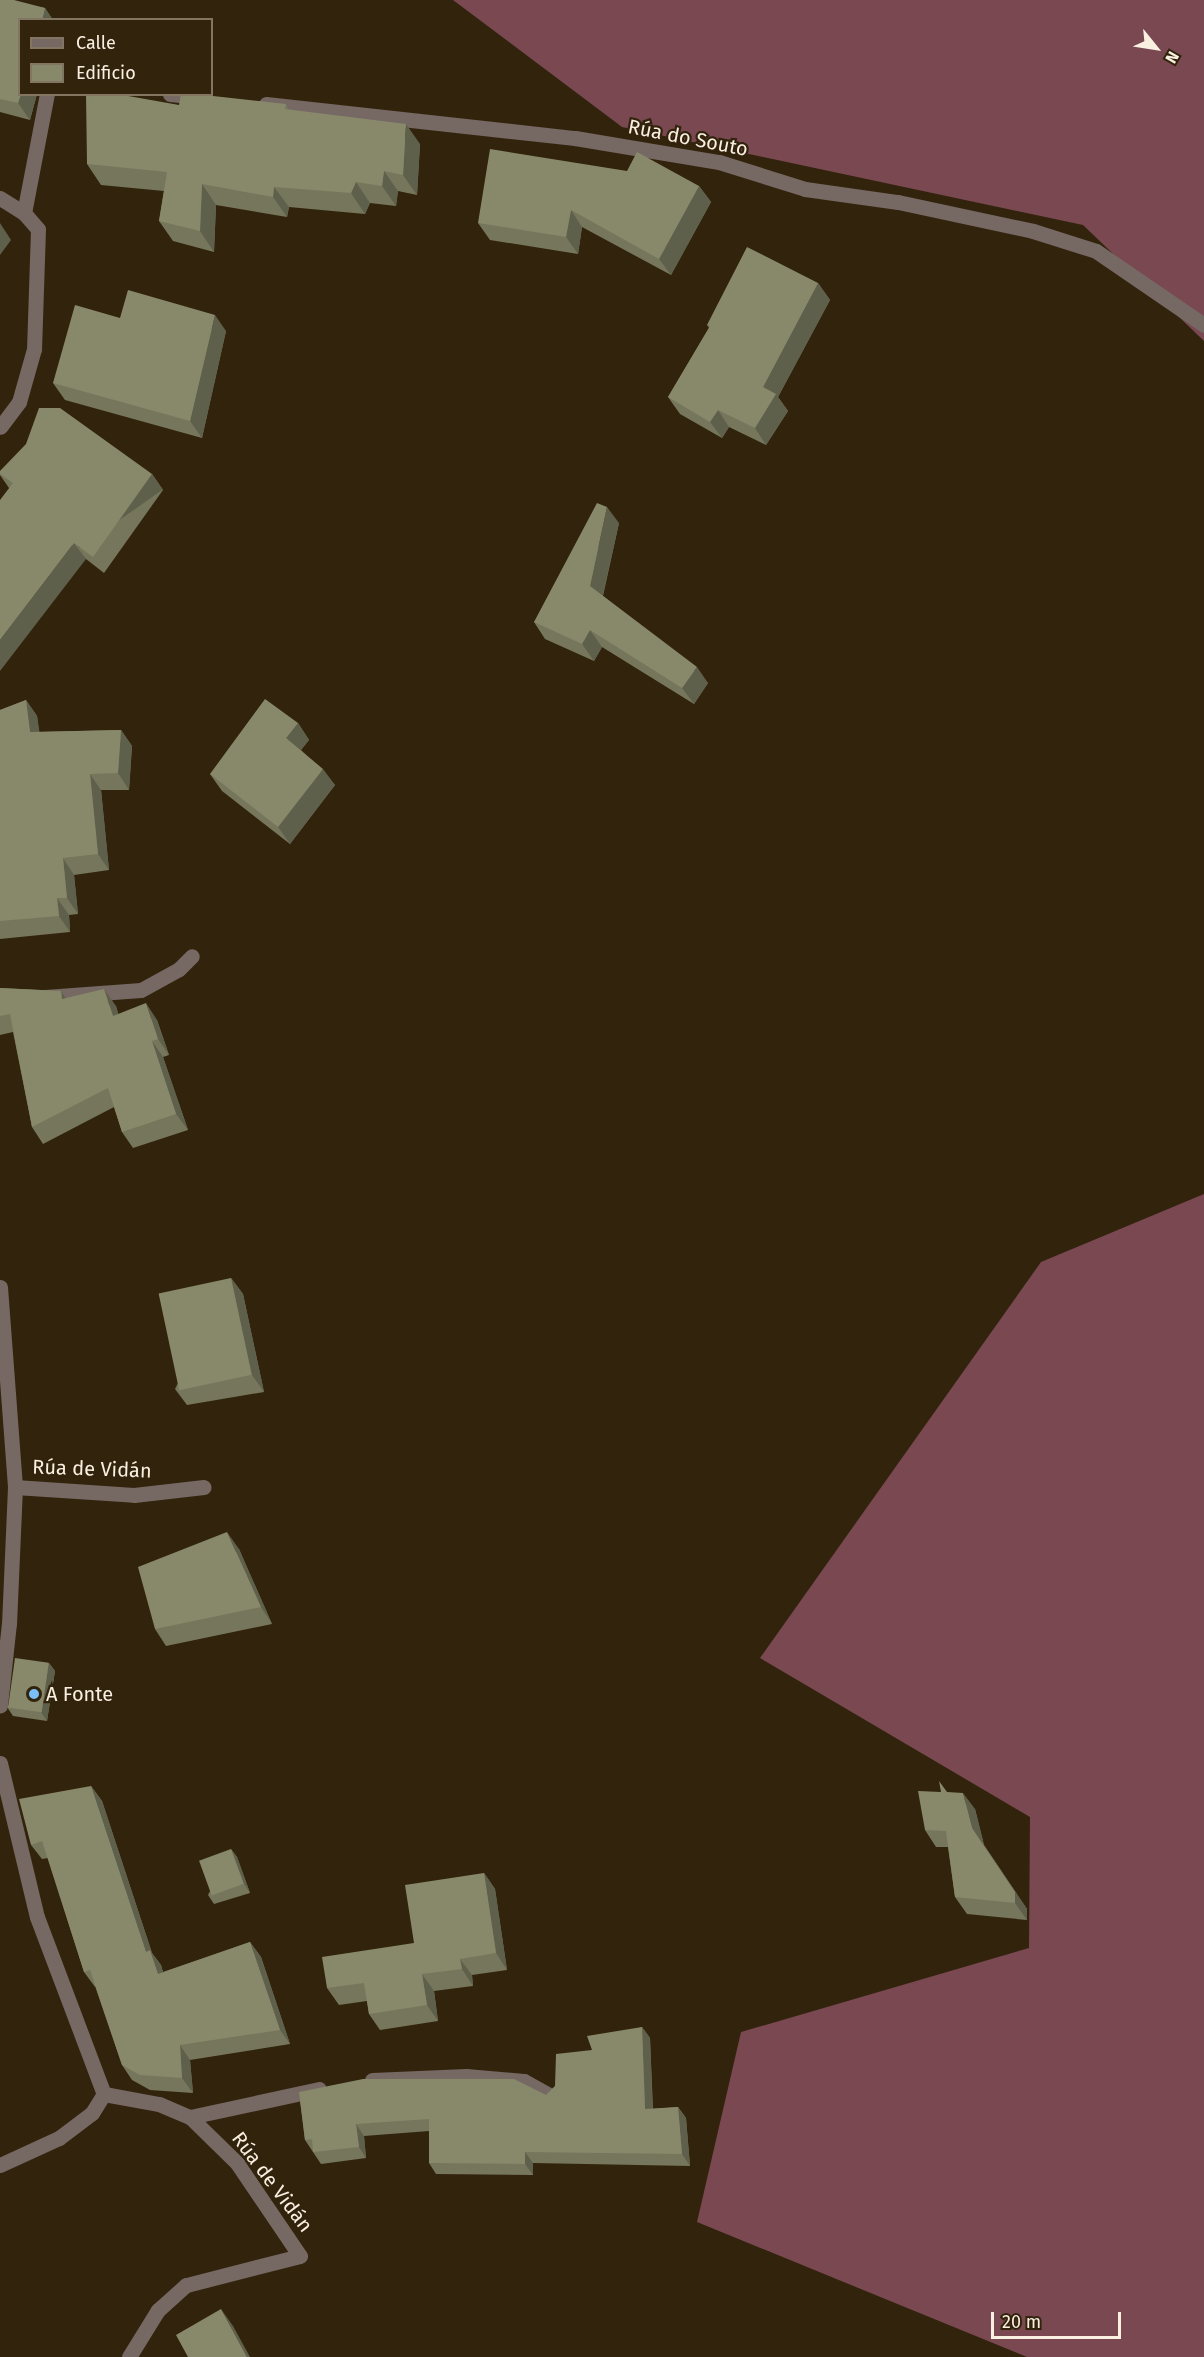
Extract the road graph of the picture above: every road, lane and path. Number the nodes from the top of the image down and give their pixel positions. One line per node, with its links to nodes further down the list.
1 (46, 96): 6 (street)
2 (189, 96): 3 (street)
3 (217, 99)
4 (251, 102): 7 (street, Rúa do Souto)
5 (0, 198): 6 (street)
6 (24, 213): 8 (street)
7 (1204, 325)
8 (0, 427)
9 (192, 956): 10 (street)
10 (34, 996)
11 (0, 1287): 13 (street, Rúa de Vidán)
12 (204, 1486): 13 (street, Rúa de Vidán)
13 (15, 1487): 14 (street, Rúa de Vidán)
14 (0, 1706)
15 (0, 1763): 18 (street)
16 (360, 2081): 19 (street)
17 (331, 2087): 20 (street)
18 (104, 2094): 20 (street, Rúa de Vidán); 21 (street)
19 (553, 2097)
20 (190, 2117): 22 (street, Rúa de Vidán)
21 (0, 2165)
22 (129, 2357)

